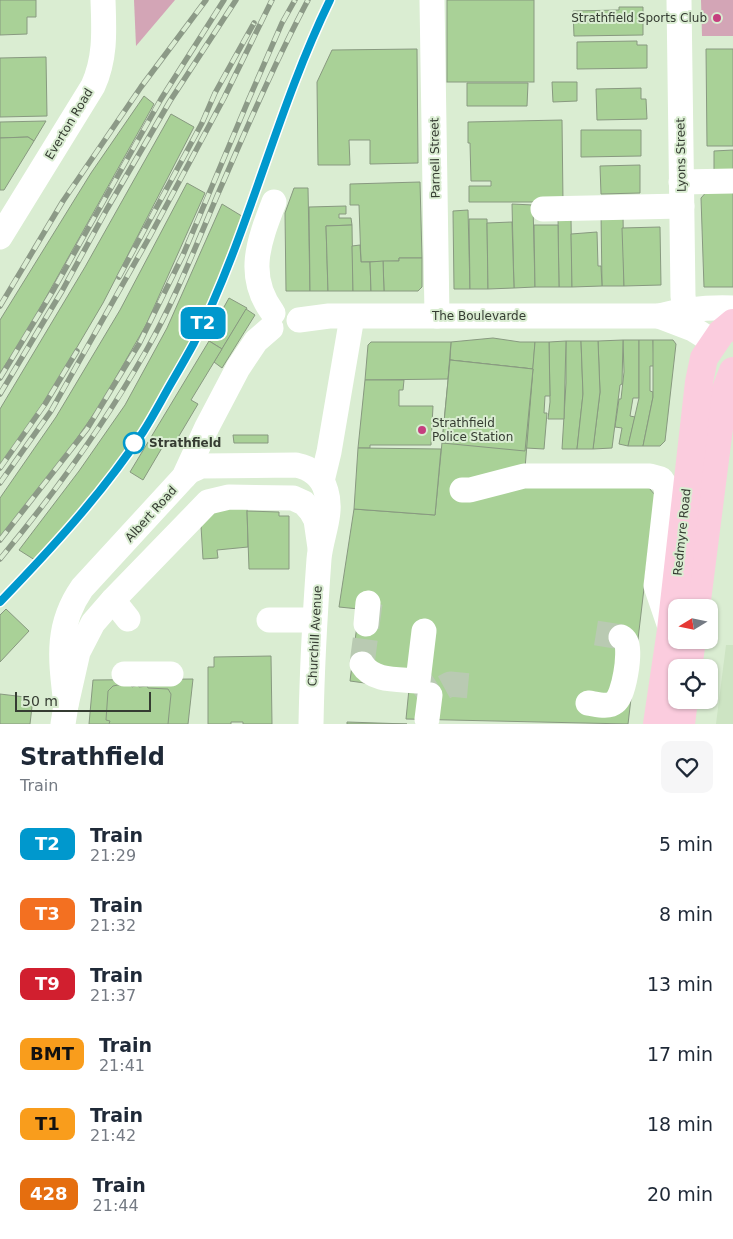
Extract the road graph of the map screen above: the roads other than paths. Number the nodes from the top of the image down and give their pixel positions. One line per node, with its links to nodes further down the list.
1 (103, 0): 7 (street, Everton Road)
2 (432, 0): 13 (street, Parnell Street)
3 (679, 0): 5 (street, Lyons Street)
4 (733, 181): 5 (street)
5 (681, 182): 8 (street, Lyons Street)
6 (274, 202): 16 (street)
7 (9, 204): 10 (street, Everton Road)
8 (682, 206): 9 (street); 12 (street, Lyons Street)
9 (543, 209)
10 (0, 237)
11 (733, 308): 12 (street, The Boulevarde)
12 (685, 309): 14 (street, The Boulevarde)
13 (437, 316): 14 (street, The Boulevarde); 15 (street, The Boulevarde)
14 (660, 316): 18 (street, The Boulevarde)
15 (352, 317): 16 (street, The Boulevarde); 21 (street)
16 (272, 321): 20 (street, Albert Road)
17 (733, 323): 18 (main road)
18 (723, 344): 25 (main road, Redmyre Road)
19 (733, 371): 26 (main road, Redmyre Road)
20 (184, 477): 21 (street); 23 (street); 41 (street, Albert Road)
21 (322, 481): 24 (street)
22 (462, 490): 28 (street)
23 (208, 502): 24 (street); 27 (street, Albert Road)
24 (320, 548): 31 (street, Churchill Avenue)
25 (684, 599)
26 (697, 599)
27 (112, 600): 29 (street); 41 (street, Albert Road)
28 (668, 609)
29 (128, 619)
30 (269, 620): 31 (street)
31 (314, 620): 43 (street, Churchill Avenue)
32 (424, 631): 38 (street)
33 (621, 636): 39 (street)
34 (678, 649): 44 (main road, Redmyre Road)
35 (362, 664): 38 (street)
36 (124, 674): 37 (street)
37 (171, 674)
38 (424, 688): 42 (street)
39 (588, 703)
40 (683, 709): 45 (main road)
41 (64, 715)
42 (427, 719)
43 (311, 724)
44 (658, 724)
45 (681, 724)

